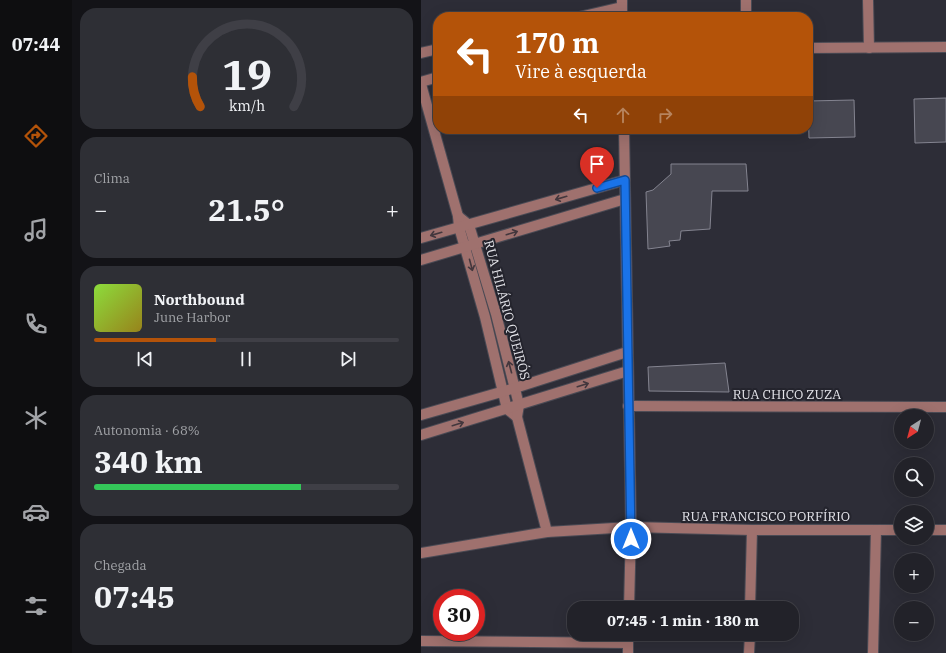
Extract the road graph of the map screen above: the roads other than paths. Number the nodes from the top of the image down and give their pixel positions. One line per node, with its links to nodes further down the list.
1 (746, 0): 5 (street)
2 (868, 0): 8 (street)
3 (622, 8): 4 (street)
4 (603, 12)
5 (746, 12)
6 (946, 47): 8 (street)
7 (813, 48): 8 (street)
8 (869, 48)
9 (433, 50): 10 (street)
10 (421, 53)
11 (433, 79): 12 (street)
12 (421, 83): 13 (street)
13 (433, 126)
14 (435, 134): 18 (street)
15 (624, 134): 16 (street)
16 (625, 180): 17 (street); 18 (street, one-way to 18)
17 (625, 199): 20 (street, one-way to 17); 23 (street)
18 (464, 226): 19 (street, one-way to 19); 20 (street, RUA HILÁRIO QUEIRÓS); 21 (street, RUA HILÁRIO QUEIRÓS)
19 (421, 238)
20 (476, 244): 21 (street); 25 (street, RUA HILÁRIO QUEIRÓS, one-way to 20)
21 (466, 247): 22 (street); 26 (street, RUA HILÁRIO QUEIRÓS, one-way to 26)
22 (421, 260)
23 (627, 352): 24 (street); 25 (street)
24 (627, 371): 27 (street, one-way to 24); 28 (street)
25 (515, 388): 26 (street); 27 (street, RUA HILÁRIO QUEIRÓS)
26 (504, 391): 30 (street, RUA HILÁRIO QUEIRÓS); 31 (street)
27 (519, 405): 30 (street); 32 (street, RUA HILÁRIO QUEIRÓS)
28 (628, 406): 29 (street, RUA CHICO ZUZA); 34 (street)
29 (946, 407)
30 (507, 409): 32 (street); 33 (street, one-way to 30)
31 (421, 415)
32 (517, 417): 40 (street, RUA HILÁRIO QUEIRÓS)
33 (421, 435)
34 (631, 527): 35 (street, RUA FRANCISCO PORFÍRIO); 40 (street, RUA FRANCISCO PORFÍRIO); 42 (street)
35 (751, 530): 36 (street, RUA FRANCISCO PORFÍRIO); 43 (street)
36 (876, 530): 37 (street, RUA FRANCISCO PORFÍRIO); 48 (street)
37 (894, 530)
38 (934, 530): 39 (street)
39 (946, 530)
40 (547, 532): 41 (street, RUA FRANCISCO PORFÍRIO)
41 (421, 552)
42 (629, 601)
43 (750, 601)
44 (421, 641): 46 (street)
45 (750, 641): 47 (street)
46 (628, 643)
47 (749, 653)
48 (873, 653)

